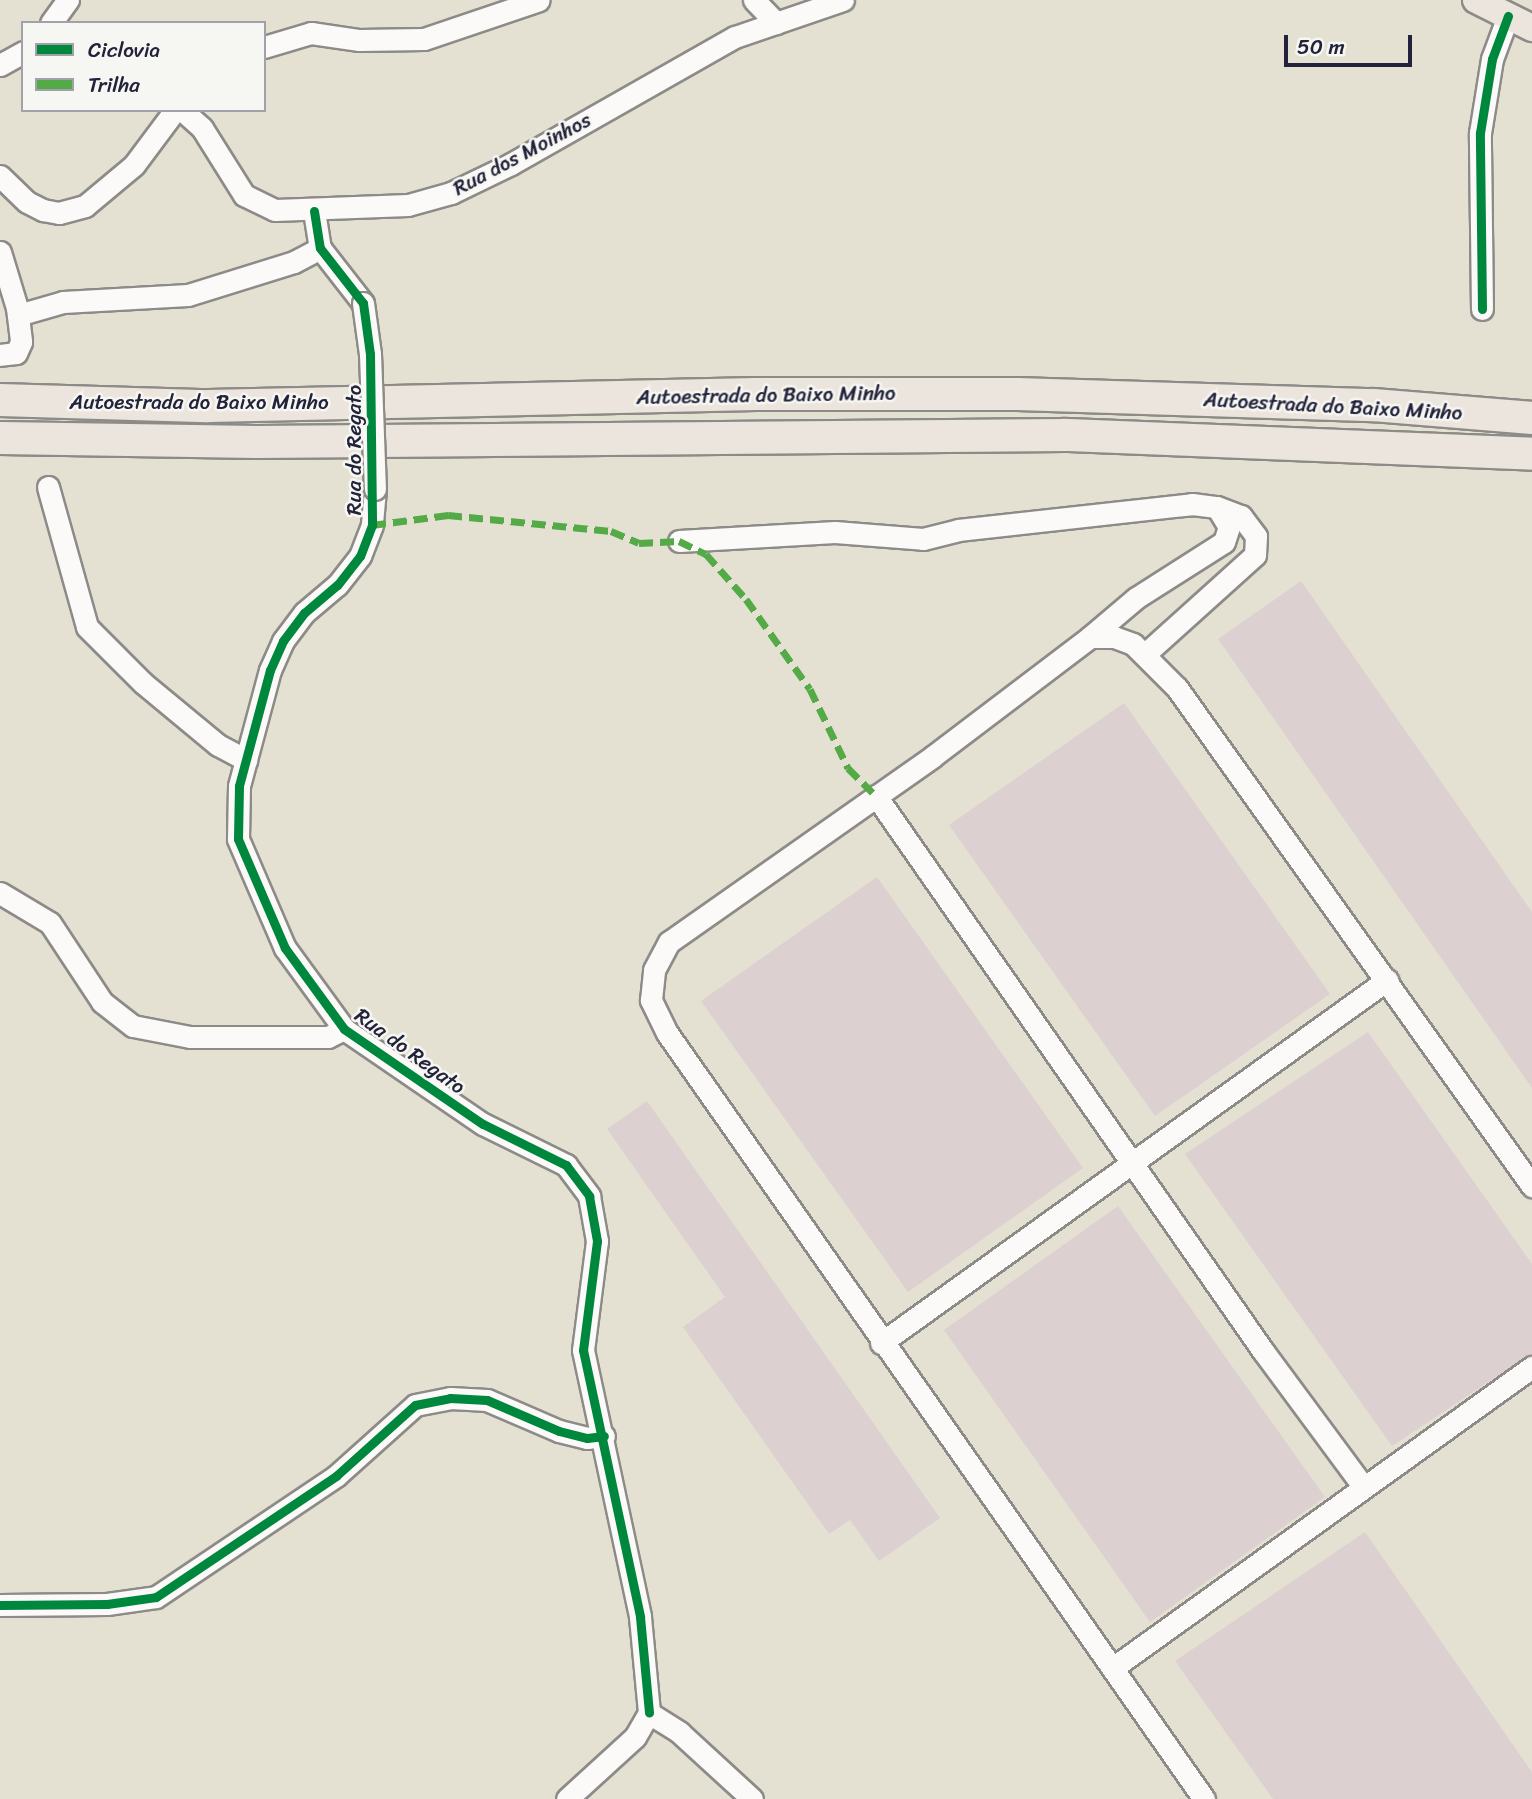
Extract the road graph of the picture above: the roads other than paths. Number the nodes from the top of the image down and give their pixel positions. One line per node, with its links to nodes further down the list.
1 (68, 0): 7 (street)
2 (539, 0): 10 (street)
3 (754, 0): 8 (street)
4 (844, 0): 8 (street, Rua dos Moinhos)
5 (1476, 0): 6 (main road)
6 (1508, 16): 9 (main road); 19 (street)
7 (52, 21)
8 (775, 23): 16 (street, Rua dos Moinhos)
9 (1532, 28)
10 (266, 46)
11 (21, 53): 12 (street)
12 (0, 65)
13 (173, 112): 15 (street)
14 (184, 112): 16 (street, Rua dos Moinhos)
15 (0, 176)
16 (314, 211): 17 (street, Rua do Regato)
17 (320, 248): 20 (street); 31 (street, Rua do Regato, bridge)
18 (0, 252): 20 (street)
19 (1482, 309)
20 (18, 316): 21 (street)
21 (0, 355)
22 (0, 400): 23 (highway, Autoestrada do Baixo Minho)
23 (1532, 418)
24 (0, 438): 25 (highway, Autoestrada do Baixo Minho)
25 (1532, 454)
26 (48, 487): 31 (street)
27 (1217, 507): 28 (street); 29 (street); 30 (street)
28 (679, 541)
29 (1090, 637): 30 (street); 32 (street)
30 (1144, 654): 34 (street)
31 (246, 760): 35 (street, Rua do Regato)
32 (876, 796): 36 (street); 38 (street)
33 (0, 893): 35 (street)
34 (1387, 980): 36 (street); 37 (street)
35 (344, 1029): 40 (street, Rua do Regato)
36 (1130, 1161): 38 (street); 41 (street)
37 (1532, 1186)
38 (881, 1343): 43 (street)
39 (1532, 1367): 41 (street)
40 (604, 1436): 42 (street); 44 (street, Rua do Regato)
41 (1363, 1486): 43 (street)
42 (0, 1605)
43 (1114, 1667): 47 (street)
44 (649, 1713): 45 (street); 46 (street)
45 (567, 1799)
46 (752, 1799)
47 (1204, 1799)

